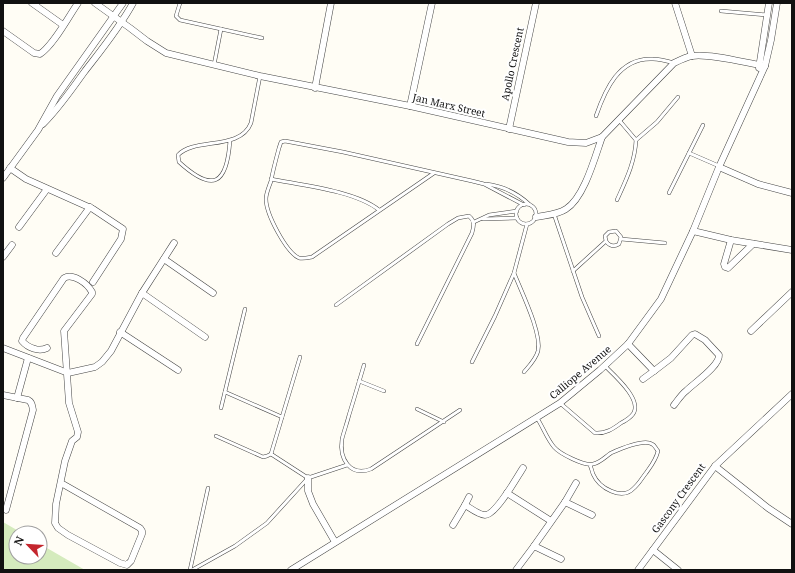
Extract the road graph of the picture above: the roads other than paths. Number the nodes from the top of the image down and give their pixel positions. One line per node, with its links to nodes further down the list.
1 (32, 3): 17 (street)
2 (78, 3): 17 (street)
3 (95, 3): 15 (street, Jan Marx Street)
4 (123, 3): 15 (street)
5 (133, 3): 16 (street)
6 (180, 3): 18 (lane)
7 (331, 3): 26 (street)
8 (432, 3): 28 (street)
9 (536, 3): 32 (street, Apollo Crescent)
10 (675, 3): 21 (street)
11 (769, 3): 14 (street, Calliope Avenue)
12 (777, 3): 24 (street, Calliope Avenue)
13 (721, 12): 14 (lane)
14 (768, 15): 24 (street, Calliope Avenue)
15 (114, 18): 16 (street, Jan Marx Street); 33 (street)
16 (122, 22): 23 (street, Jan Marx Street); 33 (street)
17 (63, 25): 19 (street)
18 (221, 29): 20 (lane); 23 (lane)
19 (3, 31)
20 (262, 38)
21 (692, 56): 22 (street, Jan Marx Street); 24 (street, Jan Marx Street)
22 (674, 63): 29 (lane); 30 (street, Jan Marx Street)
23 (214, 66): 25 (street, Jan Marx Street)
24 (762, 66): 38 (street, Calliope Avenue)
25 (260, 76): 26 (street, Jan Marx Street); 35 (lane)
26 (315, 88): 28 (street, Jan Marx Street)
27 (678, 97): 36 (lane)
28 (410, 106): 32 (street, Jan Marx Street)
29 (596, 116)
30 (619, 120): 34 (street, Jan Marx Street); 36 (lane)
31 (703, 125): 37 (lane)
32 (509, 129): 34 (street, Jan Marx Street)
33 (38, 130): 39 (street)
34 (602, 137): 53 (street)
35 (230, 140): 35 (lane)
36 (636, 140): 47 (lane)
37 (689, 153): 38 (lane); 45 (lane)
38 (719, 167): 46 (street); 60 (street, Calliope Avenue)
39 (10, 168): 41 (street); 44 (street)
40 (434, 172): 42 (lane); 43 (lane); 51 (lane)
41 (3, 178)
42 (271, 180): 51 (lane); 51 (lane)
43 (484, 184): 48 (lane); 49 (lane)
44 (47, 189): 50 (street); 59 (street)
45 (668, 193)
46 (792, 193)
47 (617, 200)
48 (524, 205): 49 (lane); 52 (lane)
49 (530, 205): 54 (lane)
50 (90, 208): 69 (street); 74 (street)
51 (379, 210)
52 (517, 211): 55 (lane); 56 (lane)
53 (554, 214): 54 (street); 72 (lane)
54 (536, 217): 58 (lane)
55 (517, 218): 56 (lane); 58 (lane)
56 (482, 219): 57 (lane)
57 (474, 222): 78 (lane); 84 (lane)
58 (527, 224): 73 (lane)
59 (19, 227)
60 (693, 231): 62 (street); 85 (street, Calliope Avenue)
61 (621, 239): 63 (lane); 63 (lane); 65 (lane)
62 (731, 240): 66 (street); 66 (street)
63 (606, 241): 72 (lane)
64 (174, 243): 71 (street)
65 (665, 243)
66 (753, 244): 68 (street)
67 (12, 245): 70 (street)
68 (792, 250)
69 (56, 253)
70 (3, 257)
71 (164, 259): 76 (street); 77 (street)
72 (573, 271): 82 (lane)
73 (514, 274): 90 (lane); 95 (lane)
74 (93, 282)
75 (792, 292): 80 (street)
76 (142, 293): 81 (street); 83 (street)
77 (214, 293)
78 (336, 305)
79 (245, 309): 100 (lane)
80 (751, 331)
81 (120, 332): 93 (street); 96 (street)
82 (599, 336)
83 (205, 337)
84 (417, 344)
85 (628, 344): 92 (street, Calliope Avenue); 94 (street)
86 (3, 348): 89 (street)
87 (47, 348): 96 (street)
88 (300, 357): 110 (lane)
89 (28, 358): 96 (street); 103 (street)
90 (472, 362)
91 (364, 365): 98 (lane)
92 (604, 366): 104 (street, Calliope Avenue); 104 (lane)
93 (178, 370)
94 (654, 371): 97 (street); 105 (street)
95 (524, 372)
96 (68, 374): 119 (street)
97 (643, 379)
98 (359, 381): 99 (lane); 115 (lane)
99 (384, 391)
100 (225, 392): 106 (lane); 110 (lane)
101 (792, 394): 116 (street, Gascony Crescent)
102 (3, 395): 103 (street)
103 (17, 398): 126 (street)
104 (560, 403): 109 (street, Calliope Avenue)
105 (674, 405)
106 (221, 408)
107 (417, 409): 111 (lane)
108 (460, 410): 111 (lane)
109 (536, 417): 114 (lane); 131 (street, Calliope Avenue)
110 (282, 418): 113 (lane)
111 (444, 422): 115 (lane)
112 (216, 436): 113 (lane)
113 (271, 454): 118 (lane)
114 (590, 464): 114 (lane)
115 (347, 465): 118 (lane)
116 (714, 466): 129 (street); 133 (street, Gascony Crescent)
117 (523, 468): 122 (street)
118 (308, 478): 131 (street); 135 (lane)
119 (61, 483): 119 (street)
120 (576, 483): 124 (street)
121 (208, 488): 135 (lane)
122 (507, 493): 125 (street); 128 (street)
123 (469, 497): 125 (street)
124 (565, 502): 127 (street); 128 (street)
125 (465, 506): 130 (street)
126 (6, 510)
127 (592, 515)
128 (551, 521): 132 (street)
129 (792, 524)
130 (453, 525)
131 (335, 542): 136 (street, Calliope Avenue)
132 (534, 546): 134 (street); 137 (street)
133 (653, 550): 138 (street, Gascony Crescent); 139 (street)
134 (561, 559)
135 (191, 570)
136 (291, 570)
137 (516, 570)
138 (638, 570)
139 (678, 570)

